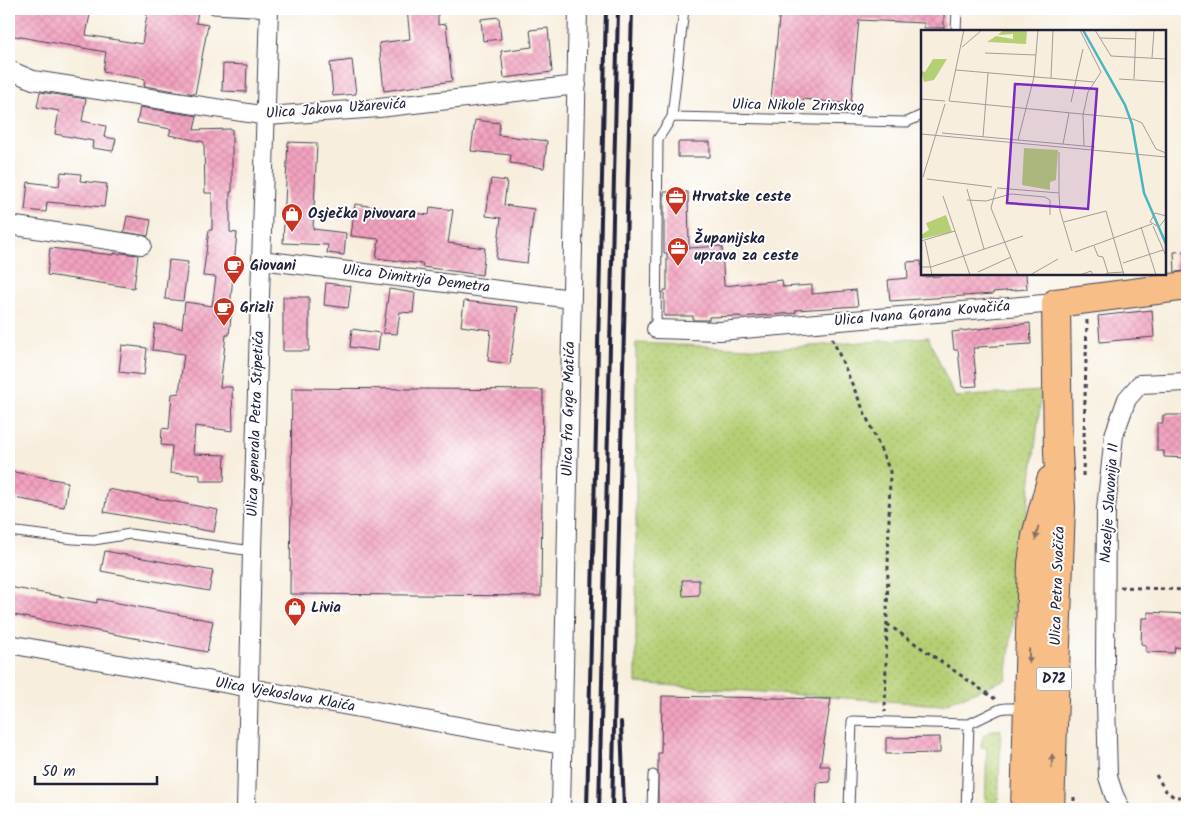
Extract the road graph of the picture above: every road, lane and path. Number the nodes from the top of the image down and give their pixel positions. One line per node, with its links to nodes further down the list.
1 (214, 9): 5 (lane)
2 (578, 9): 8 (street, Ulica fra Grge Matića)
3 (684, 9): 11 (lane)
4 (957, 9): 6 (lane)
5 (269, 10): 10 (street, Ulica generala Petra Stipetića)
6 (956, 30)
7 (9, 70): 10 (street, Ulica Jakova Užarevića)
8 (577, 86): 10 (street, Ulica Jakova Užarevića); 16 (street, Ulica fra Grge Matića)
9 (921, 115): 11 (lane, Ulica Nikole Zrinskog)
10 (266, 116): 14 (street, Ulica generala Petra Stipetića)
11 (672, 117): 19 (lane)
12 (9, 225): 13 (street)
13 (142, 245)
14 (261, 260): 16 (street, Ulica Dimitrija Demetra); 23 (street, Ulica generala Petra Stipetića)
15 (1187, 286): 17 (main road, Ulica Ivana Gorana Kovačića)
16 (572, 298): 32 (street, Ulica fra Grge Matića)
17 (1056, 303): 18 (street, Ulica Ivana Gorana Kovačića); 21 (main road, Ulica Petra Svačića / D72)
18 (825, 322): 19 (street, Ulica Ivana Gorana Kovačića); 26 (path)
19 (656, 329)
20 (1187, 382): 24 (street, Naselje Slavonija II)
21 (1058, 452): 29 (main road, Ulica Petra Svačića / D72, one-way to 29); 42 (main road, Ulica Petra Svačića / D72, one-way to 21)
22 (9, 531): 23 (lane)
23 (252, 551): 28 (street, Ulica generala Petra Stipetića)
24 (1105, 586): 25 (path); 43 (street, Naselje Slavonija II)
25 (1187, 590)
26 (887, 624): 29 (path); 30 (path)
27 (9, 644): 28 (street, Ulica Vjekoslava Klaića)
28 (248, 688): 32 (street, Ulica Vjekoslava Klaića); 36 (street, Ulica generala Petra Stipetića)
29 (1017, 708): 31 (lane); 41 (main road, Ulica Petra Svačića / D72)
30 (885, 723): 31 (lane); 39 (lane)
31 (969, 724): 40 (lane)
32 (562, 745): 37 (street, Ulica fra Grge Matića)
33 (653, 775): 38 (lane)
34 (1156, 776): 35 (path)
35 (1187, 797)
36 (246, 809)
37 (561, 809)
38 (652, 809)
39 (849, 809)
40 (966, 809)
41 (1025, 809)
42 (1050, 809)
43 (1121, 809)

